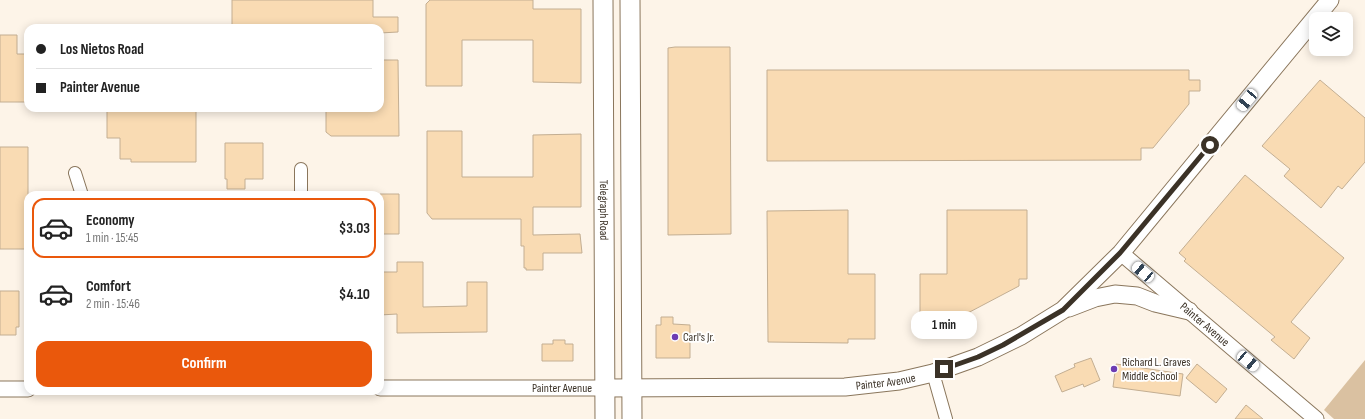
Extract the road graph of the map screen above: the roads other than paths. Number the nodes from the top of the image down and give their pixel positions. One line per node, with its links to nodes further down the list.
1 (602, 0): 13 (main road, Telegraph Road)
2 (630, 0): 14 (main road)
3 (1330, 0): 8 (main road)
4 (301, 169): 7 (street)
5 (75, 173): 6 (street)
6 (81, 191)
7 (301, 191)
8 (1120, 253): 9 (main road, Painter Avenue); 10 (street, Painter Avenue)
9 (1063, 310): 10 (main road); 11 (main road, Painter Avenue)
10 (1189, 311): 20 (street, Painter Avenue)
11 (933, 373): 14 (main road, Painter Avenue); 19 (street)
12 (384, 388): 13 (street, Painter Avenue)
13 (606, 388): 14 (main road, Painter Avenue); 17 (main road, Telegraph Road)
14 (632, 388): 18 (main road)
15 (0, 389): 16 (street)
16 (24, 389)
17 (606, 419)
18 (632, 419)
19 (946, 419)
20 (1316, 419)

